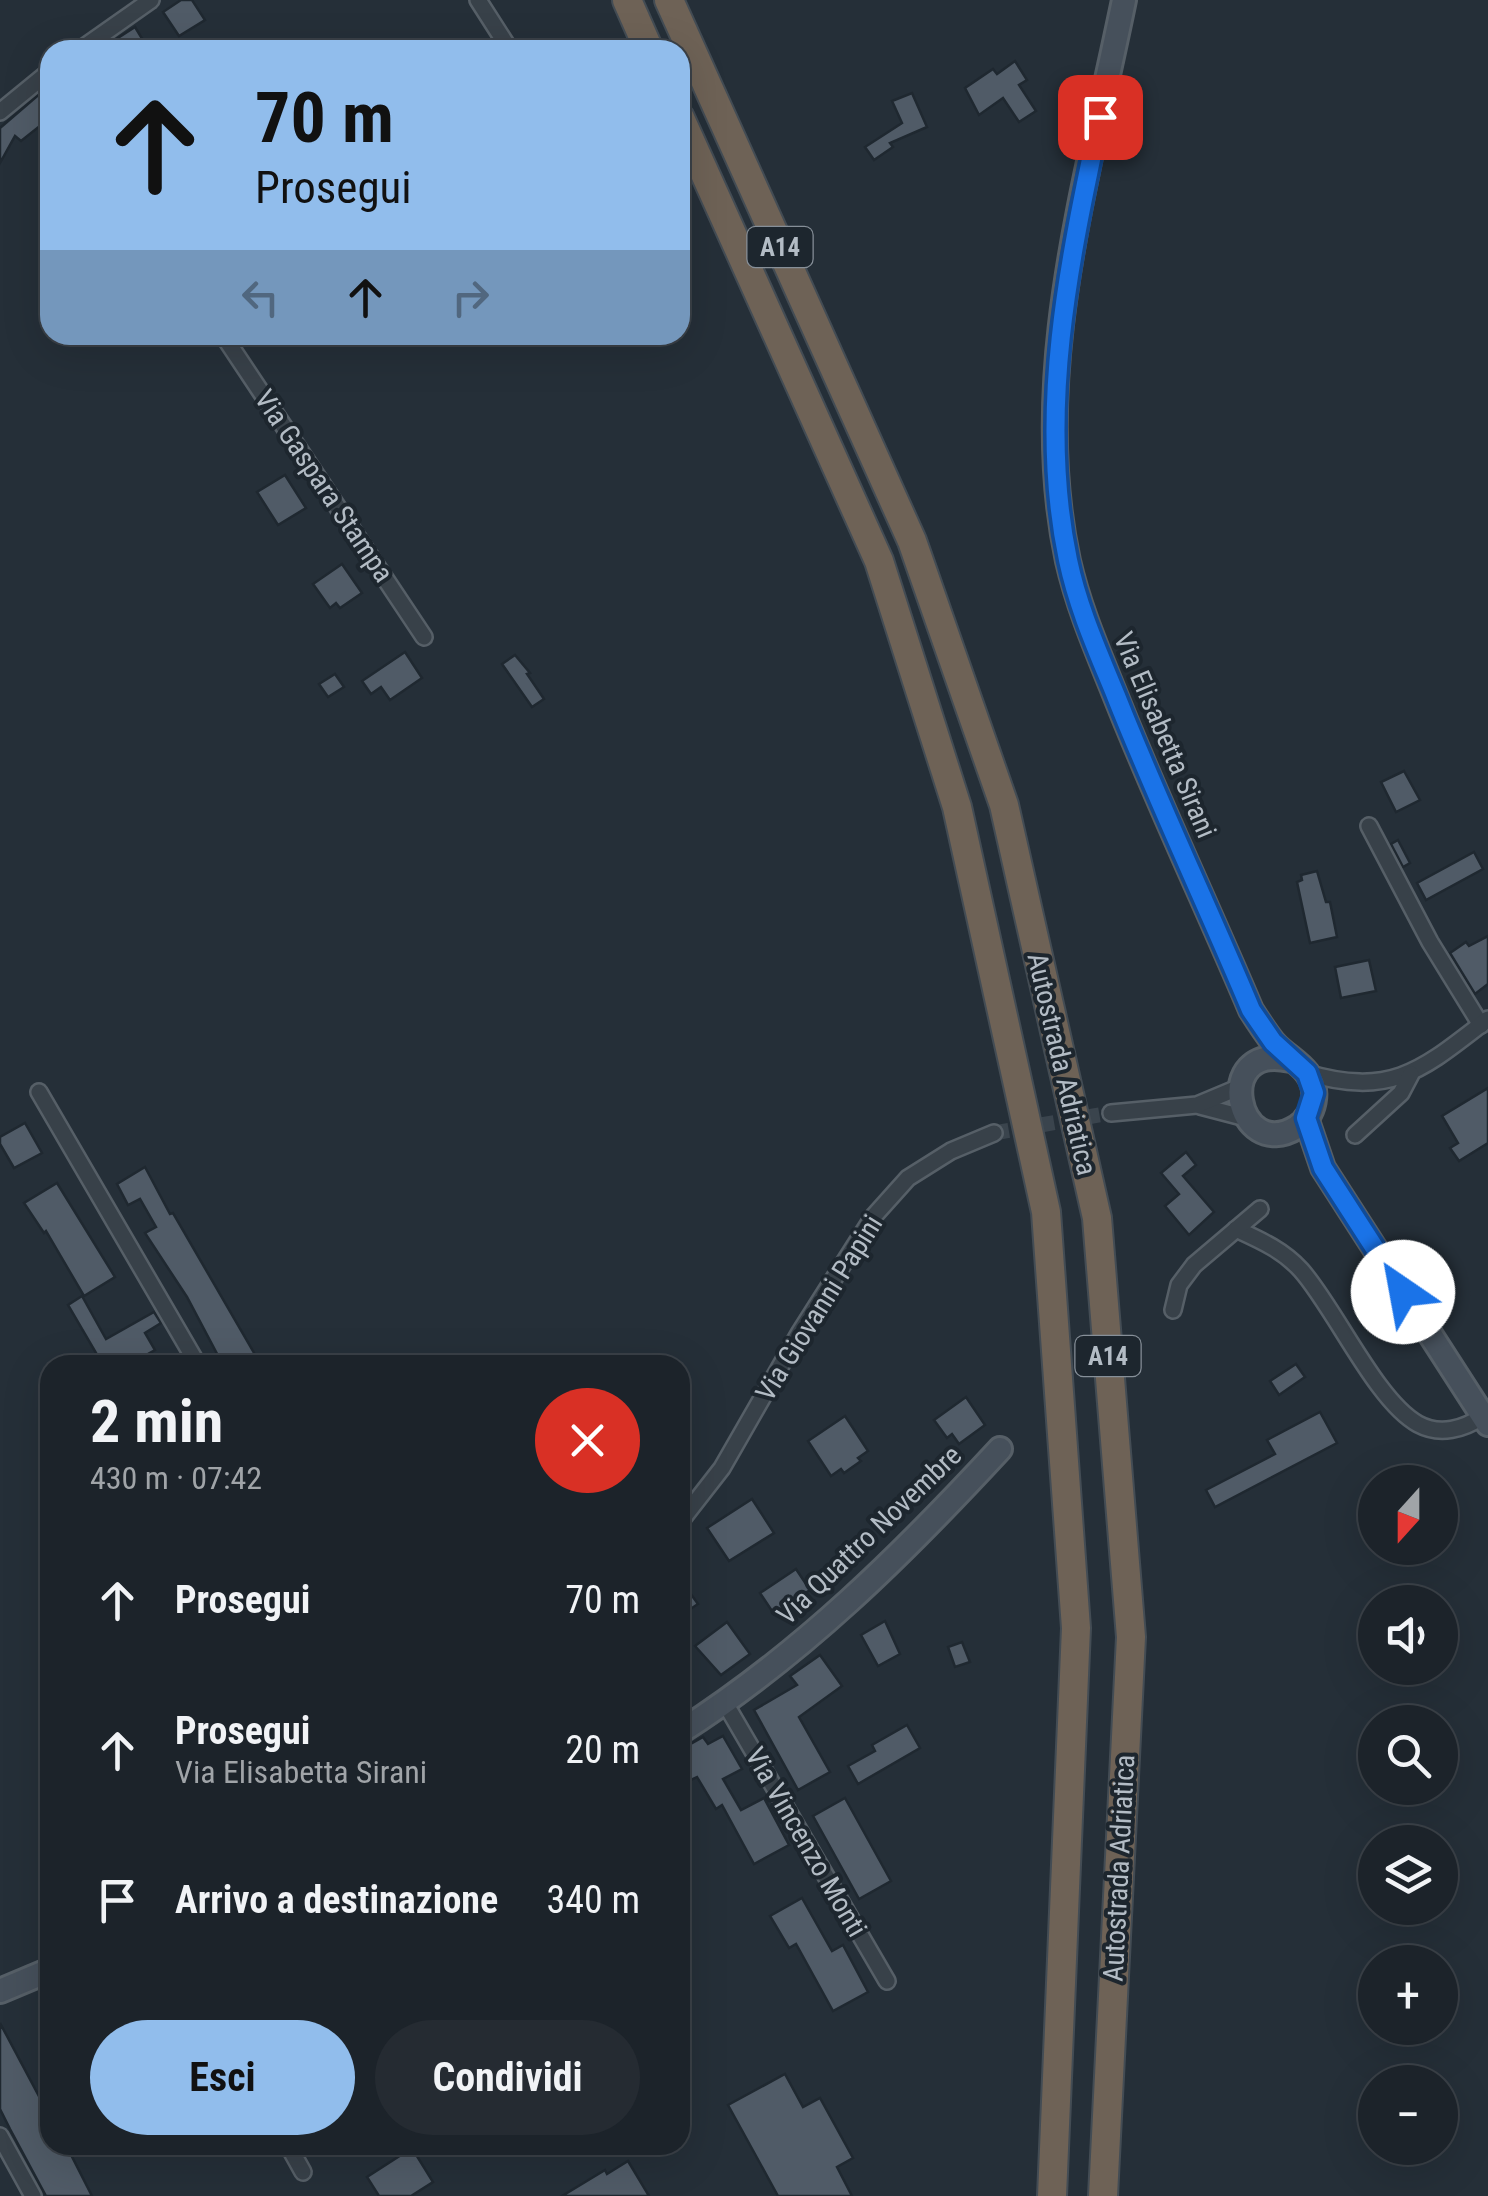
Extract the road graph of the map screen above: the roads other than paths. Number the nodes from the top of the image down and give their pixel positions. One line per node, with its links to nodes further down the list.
1 (151, 0): 6 (street)
2 (478, 0): 7 (street)
3 (627, 0): 8 (highway)
4 (668, 0): 9 (highway, Autostrada Adriatica / A14)
5 (1124, 0): 17 (main road, Via Elisabetta Sirani)
6 (94, 40)
7 (504, 40)
8 (645, 40)
9 (686, 40)
10 (690, 49): 49 (highway, Autostrada Adriatica / A14)
11 (40, 80): 12 (street)
12 (0, 112)
13 (690, 140): 48 (highway, Autostrada Adriatica / A14)
14 (230, 345): 15 (street, Via Gaspara Stampa)
15 (424, 637)
16 (1369, 826): 18 (street)
17 (1251, 1010): 19 (main road, Via Elisabetta Sirani); 21 (main road, Via Elisabetta Sirani)
18 (1484, 1022): 20 (street)
19 (1299, 1067): 21 (main road); 22 (street); 25 (main road)
20 (1410, 1074): 22 (street); 30 (street)
21 (1245, 1078): 24 (street); 27 (main road)
22 (1356, 1084): 25 (street)
23 (40, 1092): 35 (street)
24 (1196, 1105): 26 (street); 27 (street)
25 (1310, 1111): 29 (main road); 31 (main road)
26 (1111, 1113)
27 (1246, 1118): 29 (main road)
28 (994, 1133): 38 (street, Via Giovanni Papini)
29 (1283, 1134): 31 (main road)
30 (1355, 1135)
31 (1323, 1168): 36 (main road)
32 (1260, 1209): 33 (street)
33 (1236, 1229): 34 (street); 36 (street)
34 (1173, 1310)
35 (192, 1355)
36 (1486, 1420)
37 (1000, 1449): 39 (main road, Via Quattro Novembre)
38 (690, 1509)
39 (725, 1703): 40 (main road, Via Quattro Novembre); 42 (street, Via Vincenzo Monti)
40 (690, 1726)
41 (40, 1974): 43 (main road)
42 (887, 1982)
43 (0, 1991)
44 (0, 2136): 47 (street)
45 (294, 2155): 46 (street)
46 (303, 2172)
47 (33, 2196)
48 (1052, 2196)
49 (1103, 2196)

